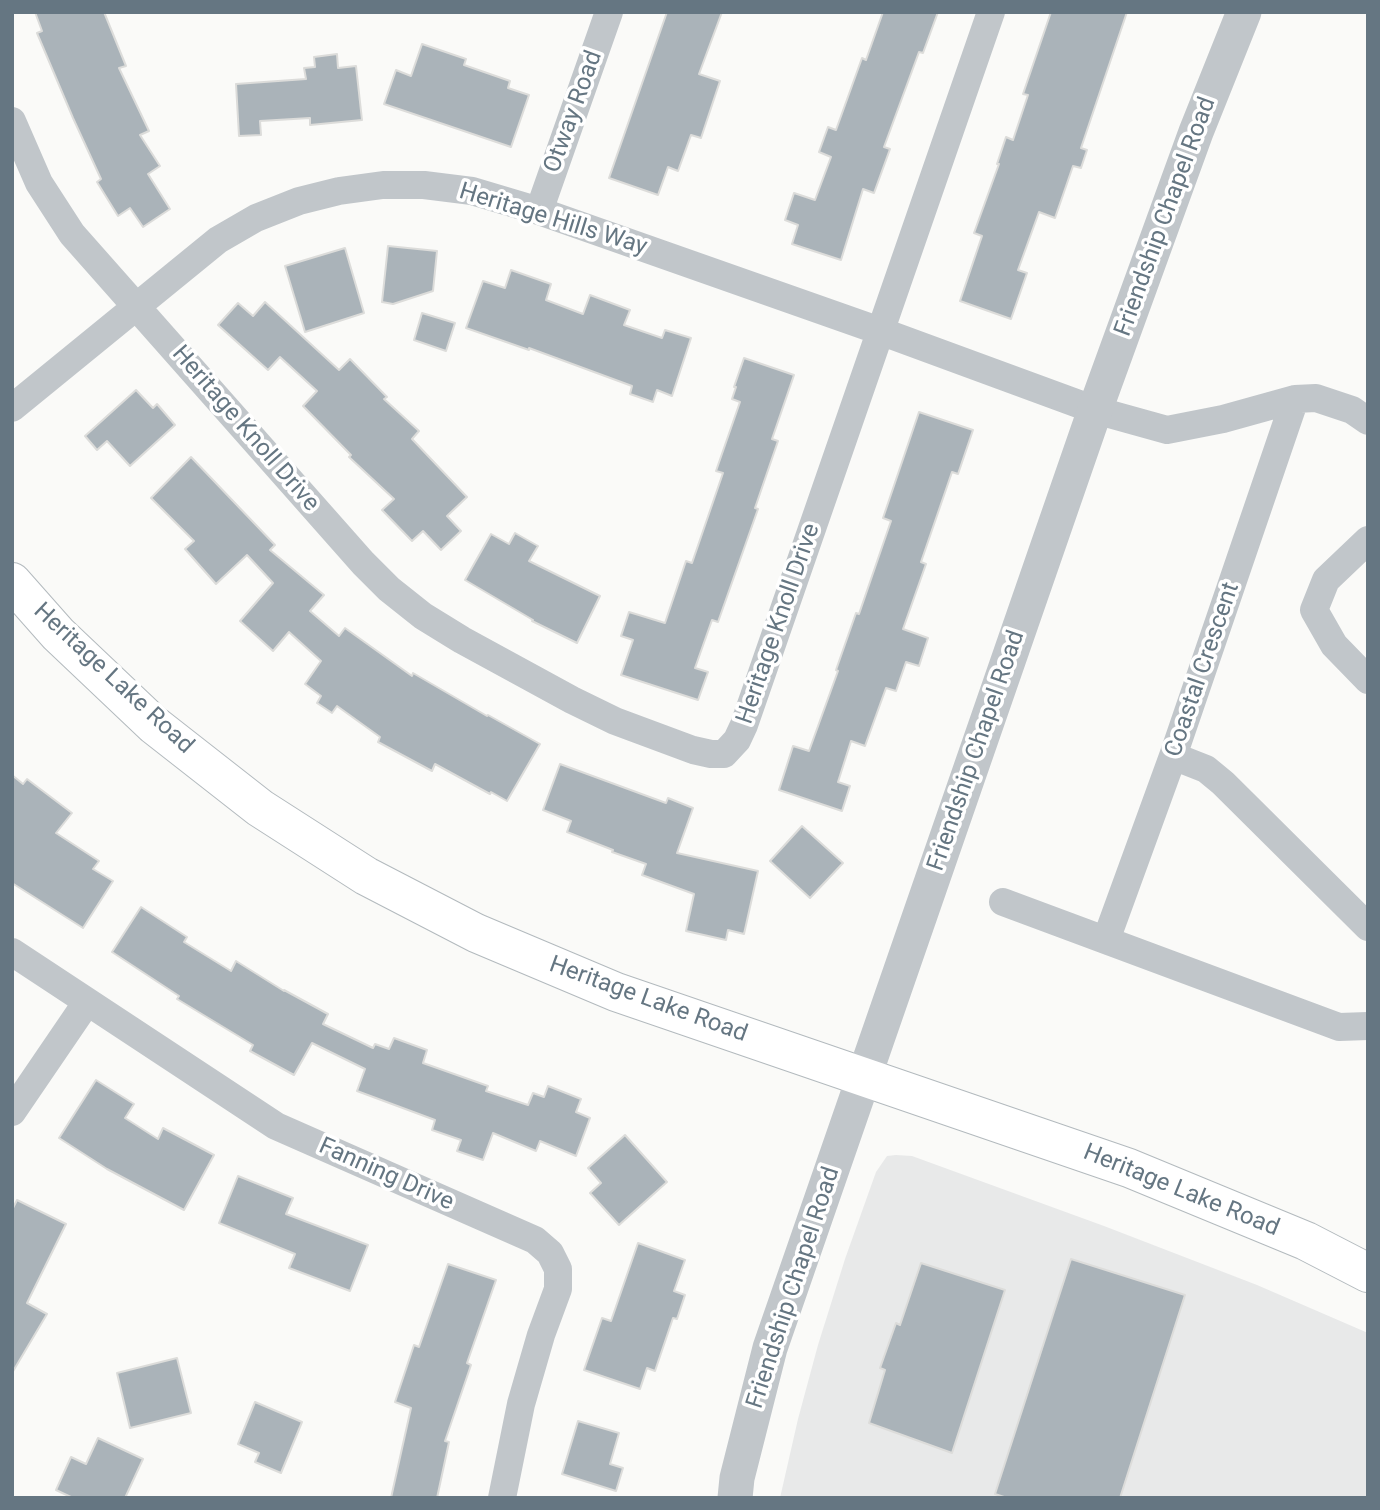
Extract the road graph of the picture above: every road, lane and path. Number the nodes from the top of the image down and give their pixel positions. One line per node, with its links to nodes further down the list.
1 (609, 12): 5 (street, Otway Road)
2 (991, 12): 7 (street, Heritage Knoll Drive)
3 (1244, 12): 10 (street, Friendship Chapel Road)
4 (12, 121): 6 (street)
5 (539, 211): 6 (street, Heritage Hills Way); 7 (street, Heritage Hills Way)
6 (136, 306): 7 (street, Heritage Knoll Drive); 9 (street, Heritage Hills Way)
7 (880, 331): 10 (street, Heritage Hills Way)
8 (1296, 399): 10 (street, Heritage Hills Way); 11 (street); 15 (street, Coastal Crescent)
9 (12, 408)
10 (1095, 410): 22 (street, Friendship Chapel Road)
11 (1368, 421)
12 (1368, 540): 14 (street)
13 (12, 582): 22 (main road, Heritage Lake Road)
14 (1368, 680)
15 (1173, 756): 17 (street); 18 (street, Coastal Crescent)
16 (1003, 902): 18 (street)
17 (1368, 927)
18 (1106, 940): 21 (street)
19 (12, 952): 20 (street, Fanning Drive)
20 (87, 1002): 23 (street); 25 (street, Fanning Drive)
21 (1368, 1026)
22 (864, 1076): 24 (main road, Heritage Lake Road); 26 (street, Friendship Chapel Road)
23 (12, 1112)
24 (1368, 1273)
25 (502, 1498)
26 (735, 1498)

